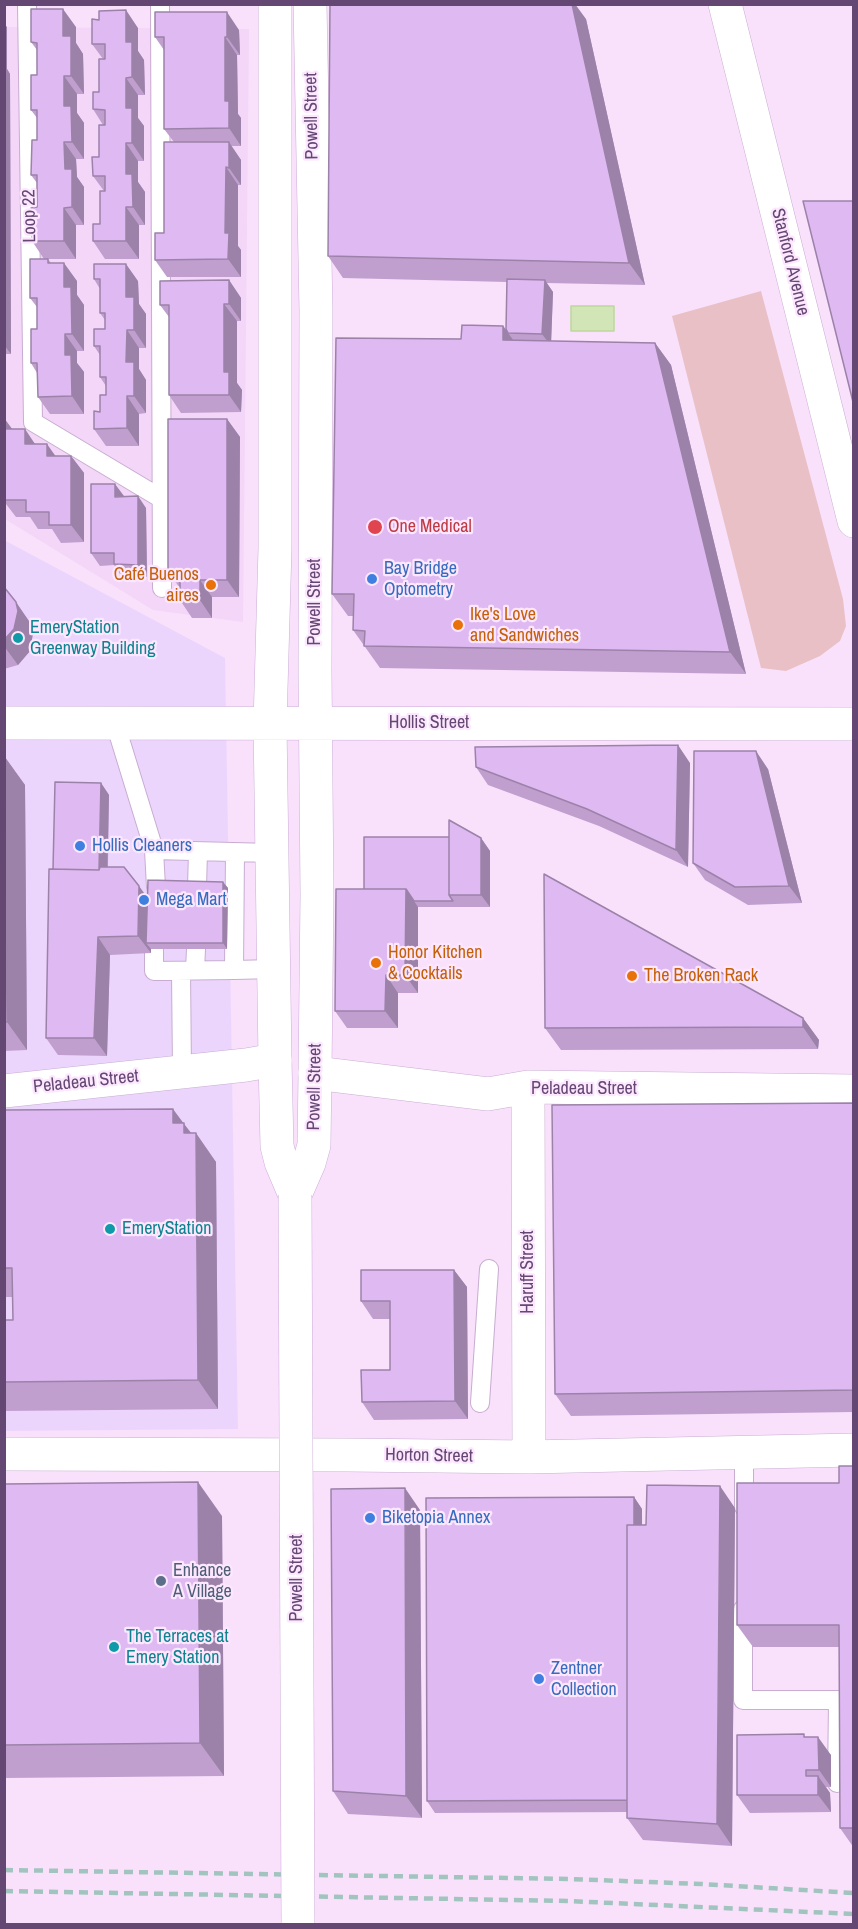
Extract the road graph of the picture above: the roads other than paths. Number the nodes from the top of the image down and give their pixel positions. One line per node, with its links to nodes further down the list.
1 (27, 4): 6 (lane, Loop 22)
2 (160, 4): 6 (lane)
3 (275, 4): 12 (street, Powell Street)
4 (310, 4): 11 (street, Powell Street)
5 (725, 4): 7 (street, Stanford Avenue)
6 (162, 500): 8 (lane)
7 (854, 521)
8 (162, 588)
9 (4, 723): 10 (street, Hollis Street)
10 (116, 723): 12 (street, Hollis Street); 14 (lane)
11 (315, 723): 12 (street, Hollis Street); 13 (street, Hollis Street); 27 (street, Powell Street)
12 (270, 724): 17 (street, Powell Street)
13 (854, 724)
14 (154, 850): 15 (lane); 18 (lane)
15 (198, 852): 16 (lane); 19 (lane)
16 (235, 853): 17 (lane); 24 (lane)
17 (272, 854): 22 (street, Powell Street)
18 (156, 887)
19 (197, 888)
20 (196, 949): 23 (lane)
21 (154, 950): 23 (lane)
22 (274, 969): 24 (lane); 25 (street, Powell Street)
23 (188, 970): 24 (lane); 26 (lane)
24 (234, 970)
25 (275, 1060): 26 (street, Peladeau Street); 31 (street, Powell Street)
26 (182, 1072): 29 (street, Peladeau Street)
27 (315, 1073): 28 (street, Peladeau Street); 31 (street, Powell Street)
28 (528, 1087): 30 (street, Peladeau Street); 37 (street, Haruff Street)
29 (4, 1091)
30 (854, 1091)
31 (295, 1195): 41 (street, Powell Street, bridge)
32 (489, 1269): 33 (lane)
33 (480, 1403)
34 (854, 1450): 35 (street, Horton Street)
35 (744, 1453): 37 (street, Horton Street); 38 (lane)
36 (4, 1454): 37 (street, Horton Street)
37 (529, 1457)
38 (744, 1527)
39 (743, 1596): 40 (lane)
40 (837, 1783)
41 (298, 1924)

